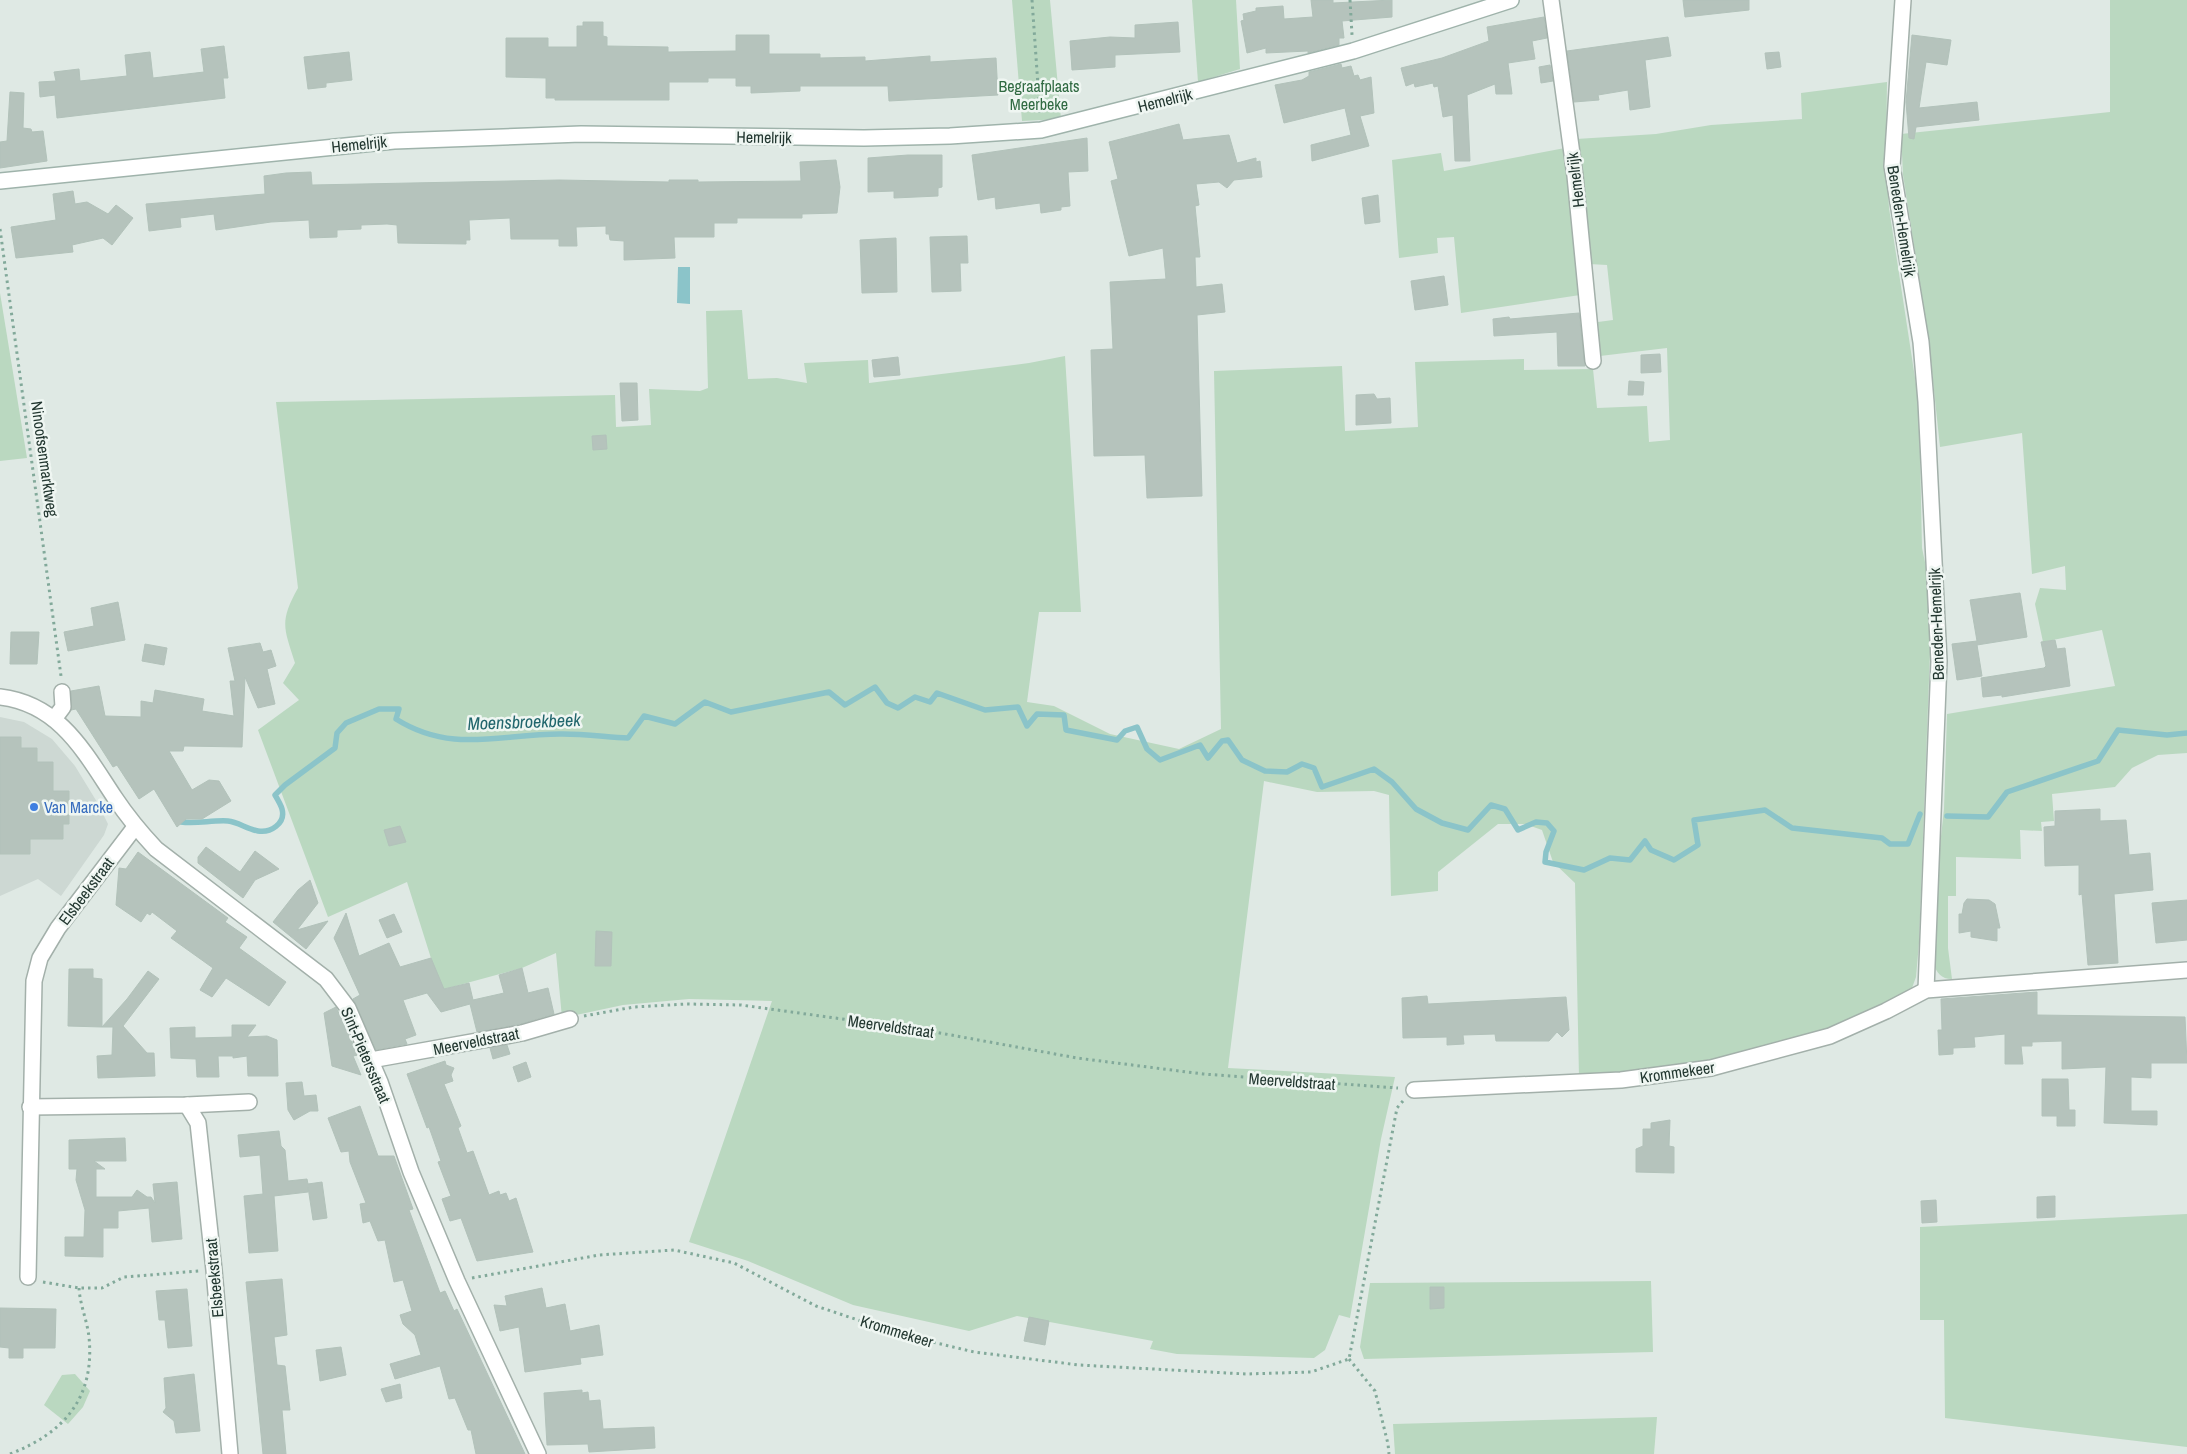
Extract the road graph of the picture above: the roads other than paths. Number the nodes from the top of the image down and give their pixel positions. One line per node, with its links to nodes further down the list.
1 (1512, 0): 4 (street, Hemelrijk)
2 (1551, 0): 5 (street, Hemelrijk)
3 (1904, 0): 11 (street, Beneden-Hemelrijk)
4 (0, 181)
5 (1593, 361)
6 (62, 692): 8 (street)
7 (0, 697): 8 (street, Sint-Pietersstraat)
8 (54, 719): 9 (street, Sint-Pietersstraat)
9 (135, 827): 13 (street, Sint-Pietersstraat); 17 (street, Elsbeekstraat)
10 (2187, 970): 11 (street)
11 (1926, 990): 14 (street, Krommekeer)
12 (570, 1019): 13 (street, Meerveldstraat)
13 (371, 1060): 20 (street, Sint-Pietersstraat)
14 (1414, 1090)
15 (249, 1102): 16 (street)
16 (187, 1105): 17 (street); 19 (street, Elsbeekstraat)
17 (30, 1107): 18 (street, Elsbeekstraat)
18 (28, 1277)
19 (230, 1454)
20 (538, 1454)

